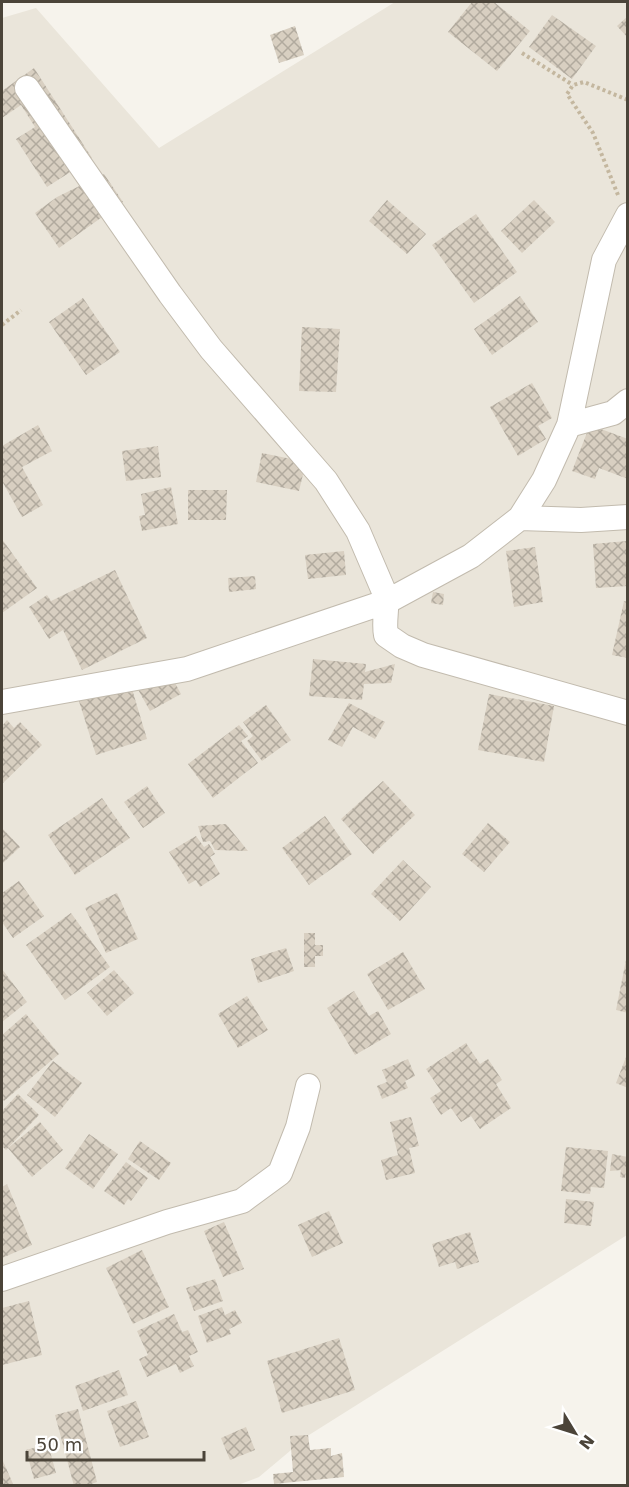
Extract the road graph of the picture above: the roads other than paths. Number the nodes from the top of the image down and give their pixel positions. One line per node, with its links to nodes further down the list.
1 (27, 88): 7 (street)
2 (627, 215): 4 (street)
3 (627, 401): 4 (street)
4 (569, 425): 6 (street)
5 (627, 517): 6 (street)
6 (520, 518): 7 (street)
7 (388, 602): 8 (street); 9 (street)
8 (2, 702)
9 (627, 713)
10 (308, 1086): 11 (street)
11 (2, 1279)

